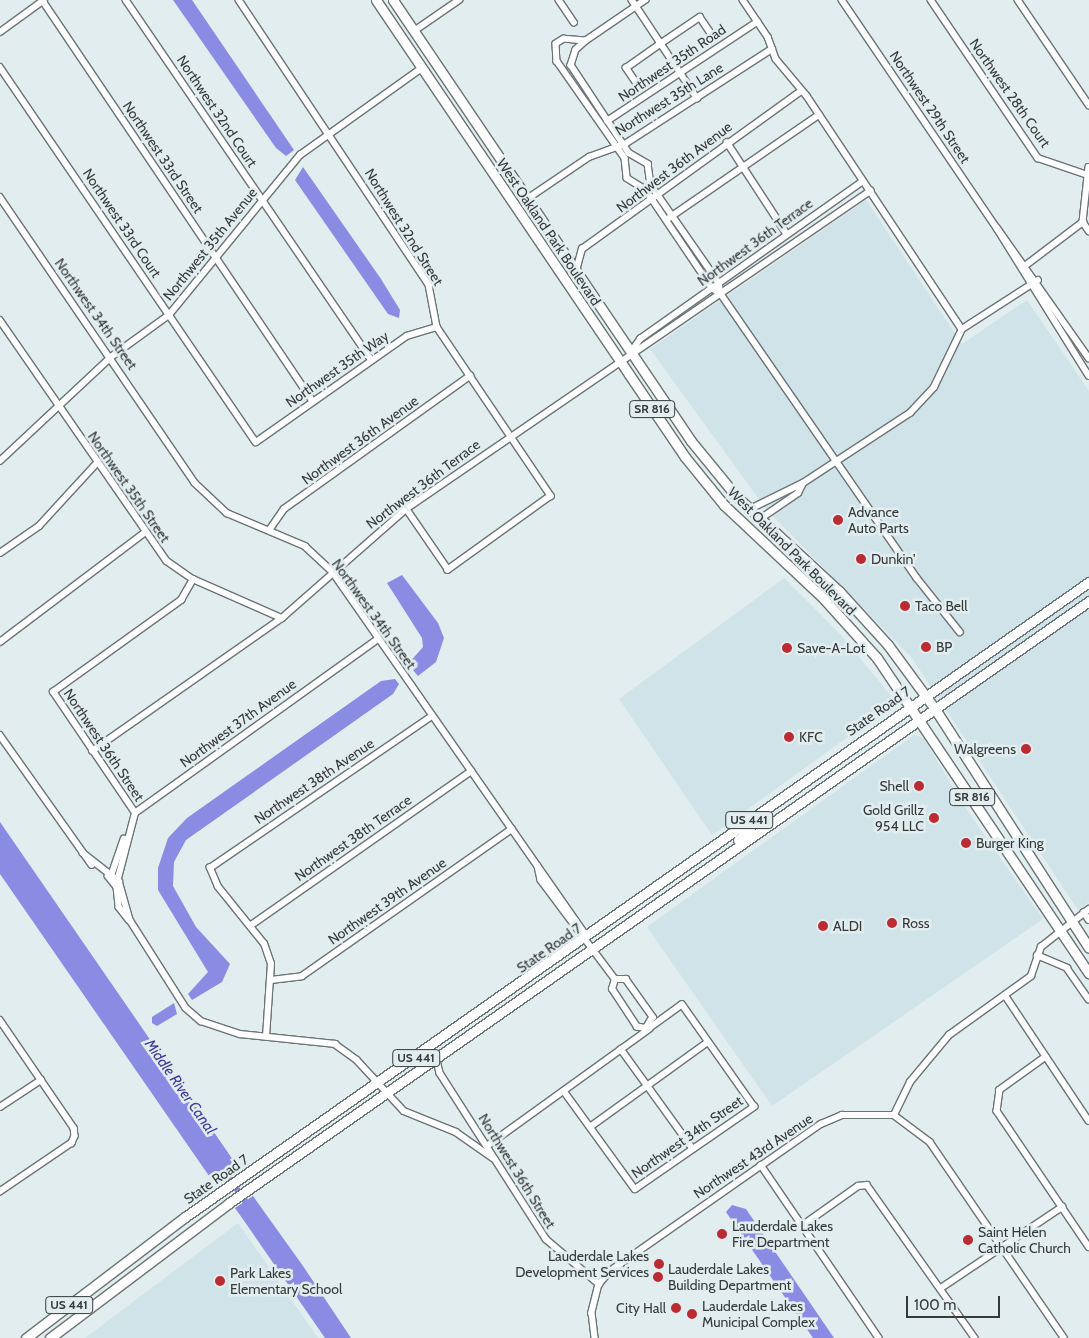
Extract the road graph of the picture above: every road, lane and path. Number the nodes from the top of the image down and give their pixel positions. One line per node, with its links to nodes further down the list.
1 (44, 0): 18 (street); 59 (street, Northwest 33rd Street)
2 (126, 0): 50 (street, Northwest 32nd Court)
3 (239, 0): 36 (street, Northwest 32nd Street)
4 (376, 0): 26 (main road, West Oakland Park Boulevard / SR 816)
5 (393, 0): 17 (main road, West Oakland Park Boulevard / SR 816)
6 (459, 0): 17 (street)
7 (559, 0): 15 (street)
8 (632, 0): 14 (street)
9 (646, 0): 14 (street)
10 (743, 0): 16 (street)
11 (842, 0): 56 (street, Northwest 29th Street)
12 (931, 0): 42 (street, Northwest 28th Court)
13 (1018, 0): 32 (street)
14 (636, 7): 20 (street); 21 (street)
15 (574, 22)
16 (758, 22): 22 (street); 27 (street, Northwest 35th Road)
17 (414, 31): 28 (main road, West Oakland Park Boulevard / SR 816)
18 (0, 32)
19 (710, 32): 21 (street)
20 (586, 41): 23 (street); 24 (street)
21 (660, 44): 27 (street); 29 (street)
22 (772, 49): 30 (street); 31 (street, Northwest 35th Lane)
23 (557, 61): 24 (street); 35 (street)
24 (571, 65): 34 (street)
25 (0, 67): 68 (street, Northwest 33rd Court)
26 (422, 68): 28 (main road); 36 (street, Northwest 35th Avenue); 47 (main road, West Oakland Park Boulevard / SR 816)
27 (681, 74): 31 (street); 34 (street, Northwest 35th Road)
28 (446, 78): 48 (main road, West Oakland Park Boulevard / SR 816)
29 (636, 83)
30 (801, 91): 33 (street); 37 (street, Northwest 36th Avenue)
31 (697, 98): 38 (street, Northwest 35th Lane)
32 (1089, 105)
33 (819, 115): 40 (street); 43 (street)
34 (608, 120): 35 (street, Northwest 35th Road); 38 (street)
35 (602, 126): 39 (street)
36 (329, 132): 50 (street, Northwest 35th Avenue); 70 (street, Northwest 32nd Street)
37 (727, 142): 40 (street); 45 (street, Northwest 36th Avenue)
38 (625, 144): 39 (street, Northwest 35th Lane); 45 (street)
39 (616, 147): 48 (street, Northwest 35th Lane); 49 (street)
40 (744, 167): 53 (street); 58 (street)
41 (1089, 167): 42 (street)
42 (1088, 175): 55 (street)
43 (863, 181): 44 (street); 58 (street, Northwest 36th Terrace)
44 (870, 191): 67 (street, Northwest 36th Terrace); 71 (street)
45 (657, 194): 49 (street, Northwest 36th Avenue); 53 (street)
46 (0, 197): 73 (street, Northwest 34th Street)
47 (509, 197): 48 (main road); 51 (main road, West Oakland Park Boulevard / SR 816)
48 (528, 199): 52 (main road, West Oakland Park Boulevard / SR 816)
49 (651, 199): 54 (street); 62 (street, Northwest 36th Avenue)
50 (261, 200): 59 (street, Northwest 35th Avenue); 75 (street, Northwest 32nd Court)
51 (516, 208): 52 (main road); 76 (main road, West Oakland Park Boulevard / SR 816)
52 (538, 216): 62 (main road, West Oakland Park Boulevard / SR 816)
53 (672, 216): 54 (street); 64 (street)
54 (666, 220): 66 (street)
55 (1083, 222): 57 (street); 60 (street)
56 (997, 228): 60 (street, Northwest 29th Street); 61 (street, Northwest 29th Street)
57 (1089, 231)
58 (787, 234): 64 (street, Northwest 36th Terrace)
59 (217, 260): 68 (street, Northwest 35th Avenue); 79 (street, Northwest 33rd Street)
60 (1027, 265): 61 (street); 63 (street, Northwest 29th Street)
61 (1021, 269): 65 (street, Northwest 29th Street)
62 (576, 272): 72 (main road, West Oakland Park Boulevard / SR 816)
63 (1038, 280): 65 (street); 74 (street, Northwest 29th Street)
64 (719, 284): 66 (street, Northwest 36th Terrace); 67 (street)
65 (1029, 286): 71 (street); 78 (street, Northwest 29th Street)
66 (712, 288): 67 (street); 72 (street, Northwest 36th Terrace)
67 (721, 294): 72 (street, Northwest 36th Terrace); 84 (street)
68 (170, 314): 73 (street, Northwest 35th Avenue); 82 (street, Northwest 33rd Court)
69 (0, 320): 80 (street, Northwest 35th Street)
70 (437, 327): 75 (street, Northwest 35th Way); 77 (street, Northwest 32nd Street)
71 (962, 329): 84 (street)
72 (631, 352): 76 (street, Northwest 36th Terrace); 88 (main road, West Oakland Park Boulevard / SR 816)
73 (111, 357): 80 (street, Northwest 35th Avenue); 91 (street, Northwest 34th Street)
74 (1089, 358)
75 (372, 360): 79 (street, Northwest 35th Way)
76 (618, 360): 81 (street, Northwest 36th Terrace); 89 (main road, West Oakland Park Boulevard / SR 816)
77 (470, 376): 81 (street, Northwest 32nd Street); 91 (street, Northwest 36th Avenue)
78 (1089, 376)
79 (313, 401): 82 (street, Northwest 35th Way)
80 (56, 404): 83 (street, Northwest 35th Avenue); 85 (street, Northwest 35th Street)
81 (510, 435): 87 (street, Northwest 36th Terrace); 87 (street, Northwest 32nd Street)
82 (256, 442)
83 (0, 461)
84 (836, 461): 86 (street); 99 (street)
85 (96, 463): 92 (street, Northwest 35th Street); 93 (street)
86 (803, 483): 88 (street); 90 (street)
87 (406, 509): 94 (street, Northwest 36th Terrace)
88 (748, 509): 90 (main road, West Oakland Park Boulevard / SR 816)
89 (736, 516): 90 (main road); 103 (main road, West Oakland Park Boulevard / SR 816)
90 (759, 520): 102 (main road, West Oakland Park Boulevard / SR 816)
91 (270, 529): 94 (street, Northwest 34th Street)
92 (144, 534): 95 (street, Northwest 35th Street); 101 (street)
93 (0, 554)
94 (332, 571): 98 (street, Northwest 36th Terrace); 100 (street, Northwest 34th Street)
95 (193, 579): 98 (street, Northwest 35th Street); 108 (street, Northwest 36th Street)
96 (1089, 582): 102 (main road, State Road 7 / US 441)
97 (1089, 602): 104 (main road, State Road 7 / US 441)
98 (282, 618): 108 (street, Northwest 36th Terrace)
99 (960, 632)
100 (378, 639): 105 (street, Northwest 34th Street); 110 (street, Northwest 37th Avenue)
101 (0, 642)
102 (925, 694): 103 (main road, State Road 7 / US 441); 104 (main road, West Oakland Park Boulevard / SR 816)
103 (911, 705): 106 (main road, West Oakland Park Boulevard / SR 816); 111 (main road, State Road 7 / US 441)
104 (935, 709): 106 (main road, State Road 7 / US 441); 119 (main road, West Oakland Park Boulevard / SR 816)
105 (432, 716): 109 (street, Northwest 34th Street); 120 (street, Northwest 38th Avenue)
106 (920, 719): 115 (main road, State Road 7 / US 441); 121 (main road, West Oakland Park Boulevard / SR 816)
107 (0, 735): 114 (street)
108 (92, 750): 110 (street, Northwest 36th Street)
109 (471, 771): 112 (street, Northwest 34th Street); 120 (street, Northwest 38th Terrace)
110 (134, 813): 113 (street)
111 (748, 820): 115 (main road); 122 (main road, State Road 7 / US 441)
112 (512, 829): 122 (street, Northwest 34th Street); 128 (street, Northwest 39th Avenue)
113 (126, 837): 114 (street); 116 (street)
114 (111, 876): 116 (street)
115 (697, 876): 124 (main road, State Road 7 / US 441)
116 (118, 884): 133 (street)
117 (1086, 911): 118 (street); 119 (street)
118 (1089, 920)
119 (1071, 922): 121 (street); 123 (main road, West Oakland Park Boulevard / SR 816)
120 (250, 926): 128 (street)
121 (1059, 929): 125 (street); 126 (main road, West Oakland Park Boulevard / SR 816)
122 (587, 937): 124 (street, Northwest 34th Street); 139 (main road, State Road 7 / US 441)
123 (1089, 948)
124 (595, 949): 127 (street, Northwest 34th Street); 137 (main road, State Road 7 / US 441)
125 (1037, 955): 129 (street); 130 (street)
126 (1089, 973)
127 (615, 979): 132 (street, Northwest 34th Street); 132 (street, Northwest 34th Street)
128 (271, 980): 133 (street)
129 (1005, 995): 136 (street); 144 (street)
130 (1089, 999)
131 (0, 1020): 138 (street)
132 (648, 1028): 134 (street, Northwest 34th Street); 135 (street, Northwest 34th Street)
133 (266, 1037): 139 (street)
134 (708, 1042): 140 (street); 148 (street, Northwest 34th Street)
135 (621, 1049): 140 (street); 141 (street, Northwest 34th Street)
136 (1046, 1057): 145 (street); 152 (street)
137 (437, 1060): 142 (main road, State Road 7 / US 441); 147 (street, Northwest 36th Street)
138 (41, 1080): 143 (street); 151 (street)
139 (378, 1085): 142 (street); 156 (main road, State Road 7 / US 441)
140 (648, 1086): 146 (street); 148 (street)
141 (564, 1091): 146 (street, Northwest 34th Street); 147 (street, Northwest 34th Street)
142 (386, 1095): 149 (street); 159 (main road, State Road 7 / US 441)
143 (0, 1107)
144 (894, 1115): 150 (street, Northwest 43rd Avenue); 154 (street)
145 (1089, 1120)
146 (590, 1127): 148 (street, Northwest 34th Street)
147 (487, 1146): 149 (street, Northwest 36th Street)
148 (693, 1149)
149 (494, 1158): 157 (street, Northwest 36th Street)
150 (761, 1164): 153 (street); 157 (street, Northwest 43rd Avenue)
151 (0, 1192)
152 (1062, 1206): 154 (street); 155 (street)
153 (803, 1225): 158 (street); 163 (street)
154 (1002, 1247): 158 (street); 165 (street)
155 (1089, 1247)
156 (111, 1272): 159 (main road); 160 (main road, State Road 7 / US 441)
157 (599, 1284): 162 (street)
158 (941, 1288): 164 (street)
159 (104, 1296): 161 (main road, State Road 7 / US 441)
160 (26, 1338)
161 (50, 1338)
162 (596, 1338)
163 (879, 1338)
164 (975, 1338)
165 (1064, 1338)

